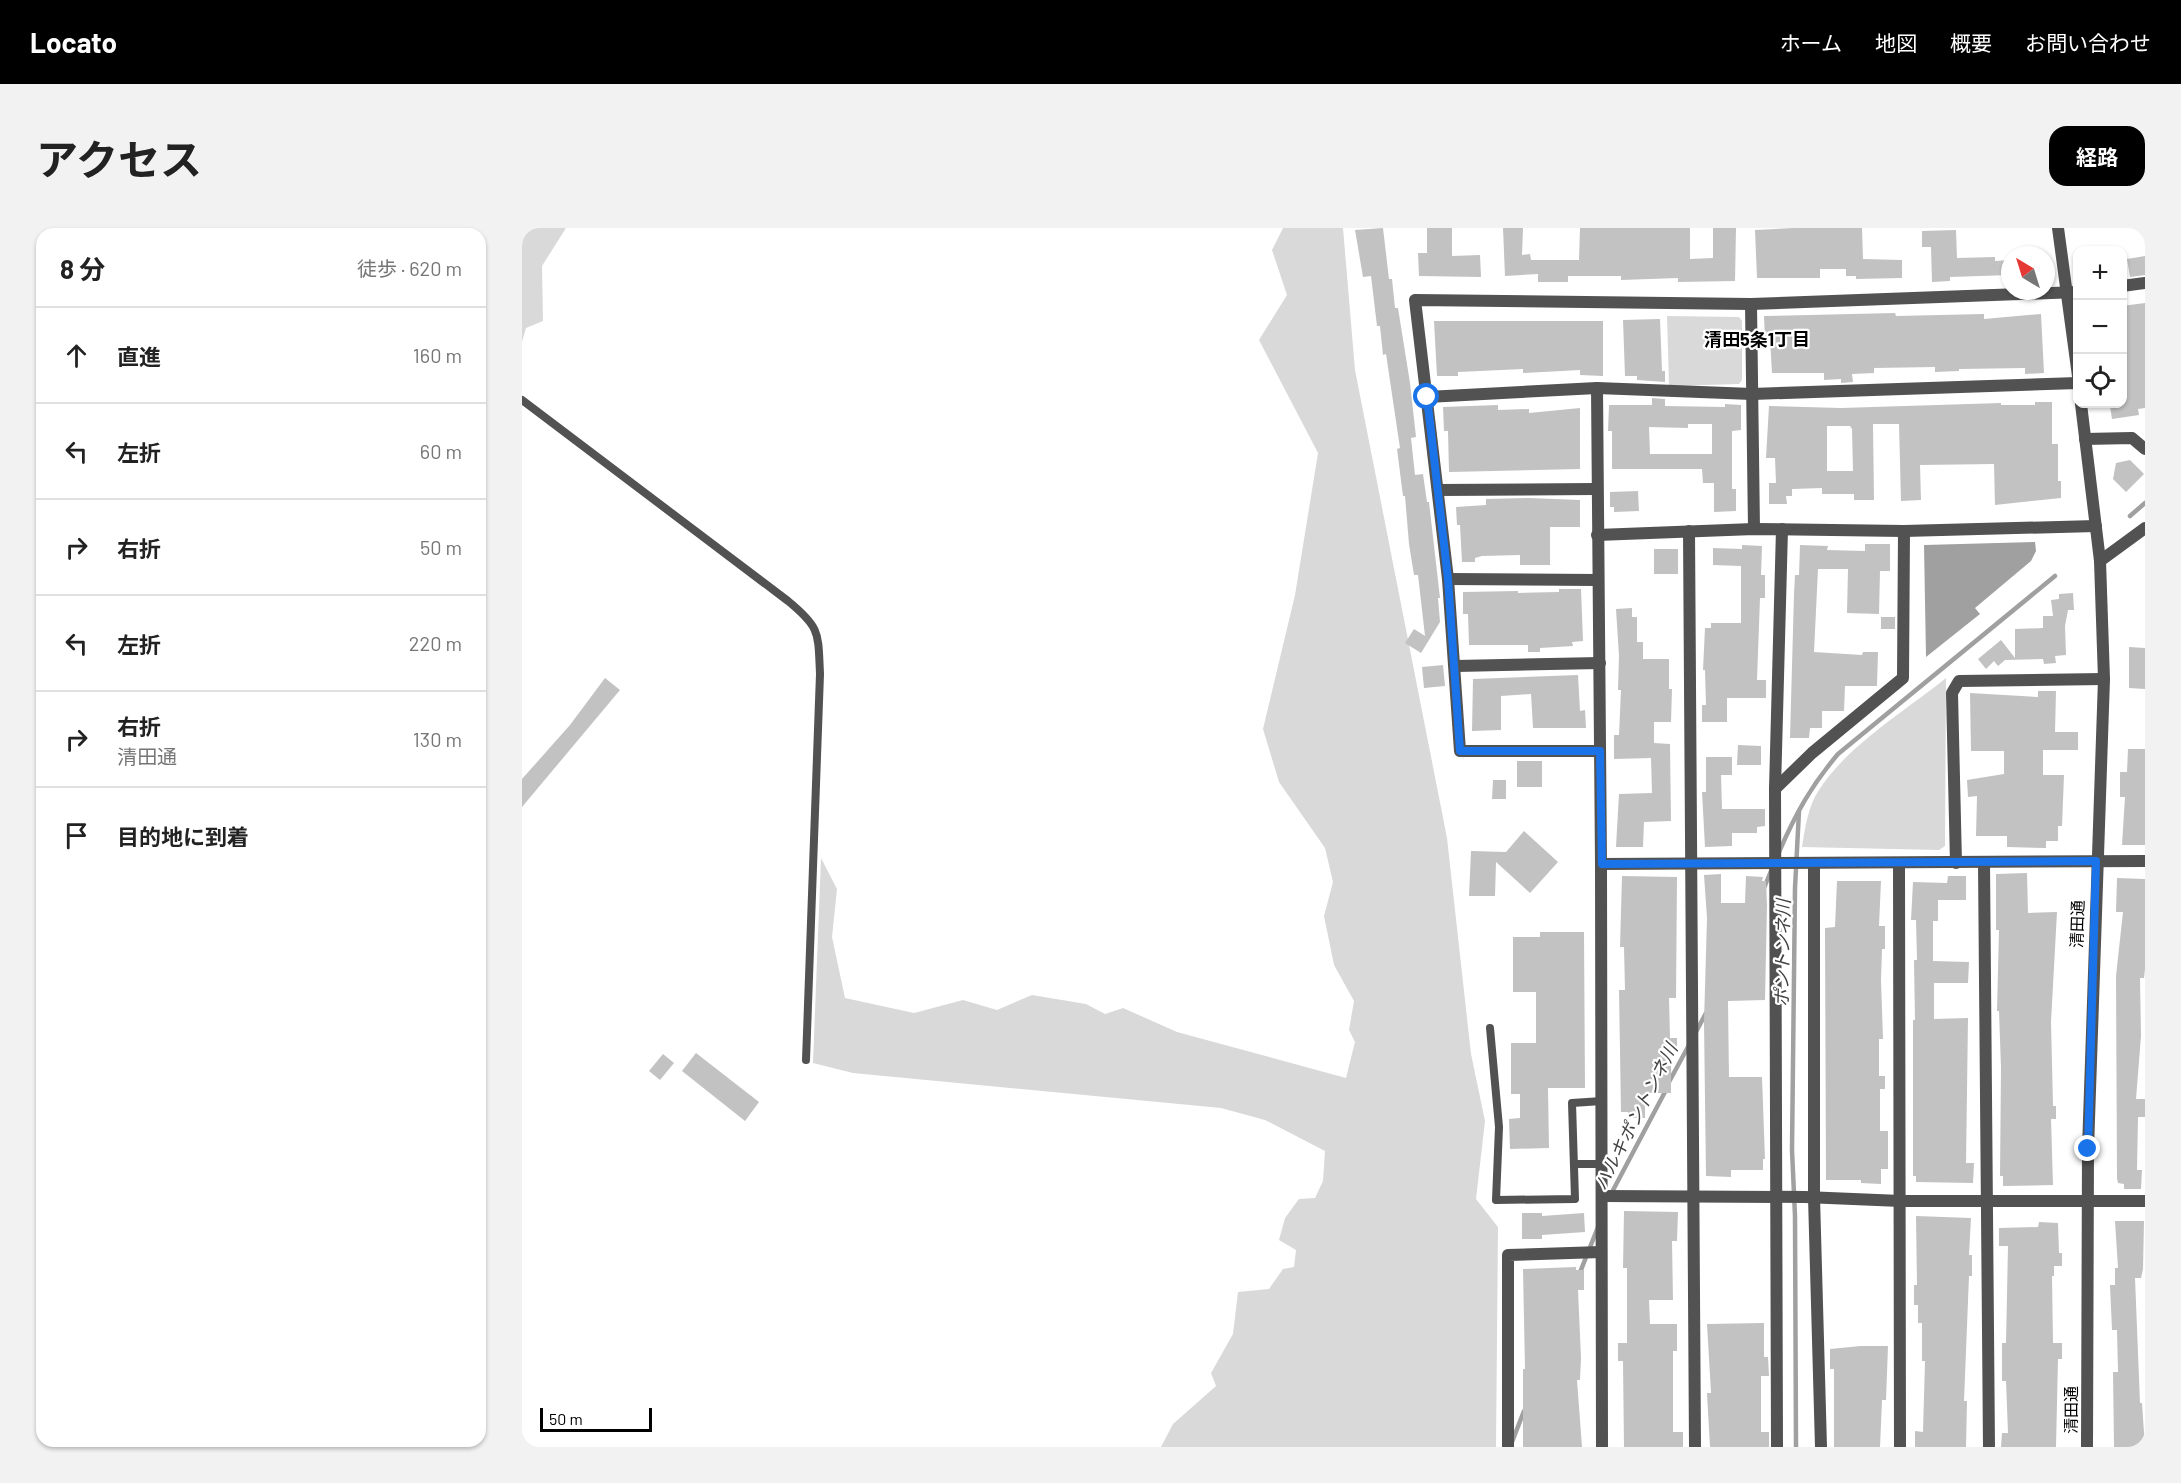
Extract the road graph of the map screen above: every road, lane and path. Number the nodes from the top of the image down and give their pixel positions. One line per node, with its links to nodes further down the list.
1 (2058, 228): 4 (street)
2 (2145, 283): 3 (street)
3 (2127, 285)
4 (2072, 293): 5 (street); 6 (street)
5 (1751, 304): 9 (street); 10 (street)
6 (2076, 354)
7 (2073, 383): 9 (street)
8 (1597, 388): 9 (street); 10 (street); 15 (street)
9 (1752, 394): 19 (street)
10 (1427, 397): 16 (street)
11 (522, 400): 42 (lane)
12 (2081, 408): 13 (street, 清田通)
13 (2085, 439): 14 (street); 17 (street, 清田通)
14 (2145, 449)
15 (1596, 489): 16 (street); 23 (street)
16 (1438, 490): 25 (street)
17 (2096, 526): 22 (street); 24 (street, 清田通)
18 (2145, 528): 24 (street)
19 (1754, 529): 20 (street); 21 (street)
20 (1782, 529): 22 (street); 31 (street)
21 (1689, 531): 23 (street); 39 (street)
22 (1904, 531): 31 (street)
23 (1597, 535): 26 (street)
24 (2100, 561): 29 (street, 清田通)
25 (1448, 579): 26 (street); 28 (street)
26 (1598, 580): 27 (street)
27 (1600, 663): 28 (street); 30 (street)
28 (1456, 666): 30 (street)
29 (2104, 679): 32 (street, 清田通); 36 (street)
30 (1600, 751): 38 (street)
31 (1775, 789): 40 (street)
32 (2096, 861): 33 (street); 37 (street); 50 (street, 清田通)
33 (2145, 861)
34 (1810, 863): 35 (street); 40 (street); 48 (street)
35 (1899, 863): 36 (street); 51 (street)
36 (1956, 863): 37 (street)
37 (1984, 863): 53 (street)
38 (1602, 864): 39 (street); 43 (street)
39 (1692, 864): 40 (street); 49 (street)
40 (1781, 864): 47 (street)
41 (1490, 1028): 44 (lane)
42 (806, 1060)
43 (1602, 1101): 44 (lane); 45 (street)
44 (1574, 1164): 45 (lane)
45 (1602, 1164): 46 (street)
46 (1602, 1196): 49 (street); 54 (street)
47 (1780, 1197): 48 (street); 49 (street); 58 (street)
48 (1809, 1197): 51 (street); 59 (street)
49 (1694, 1198): 57 (street)
50 (2088, 1199): 52 (street); 53 (street); 62 (street, 清田通)
51 (1901, 1201): 53 (street); 60 (street)
52 (2145, 1201)
53 (1987, 1202): 61 (street)
54 (1601, 1252): 55 (street); 56 (street)
55 (1508, 1447)
56 (1602, 1447)
57 (1695, 1447)
58 (1777, 1447)
59 (1821, 1447)
60 (1900, 1447)
61 (1989, 1447)
62 (2087, 1447)

